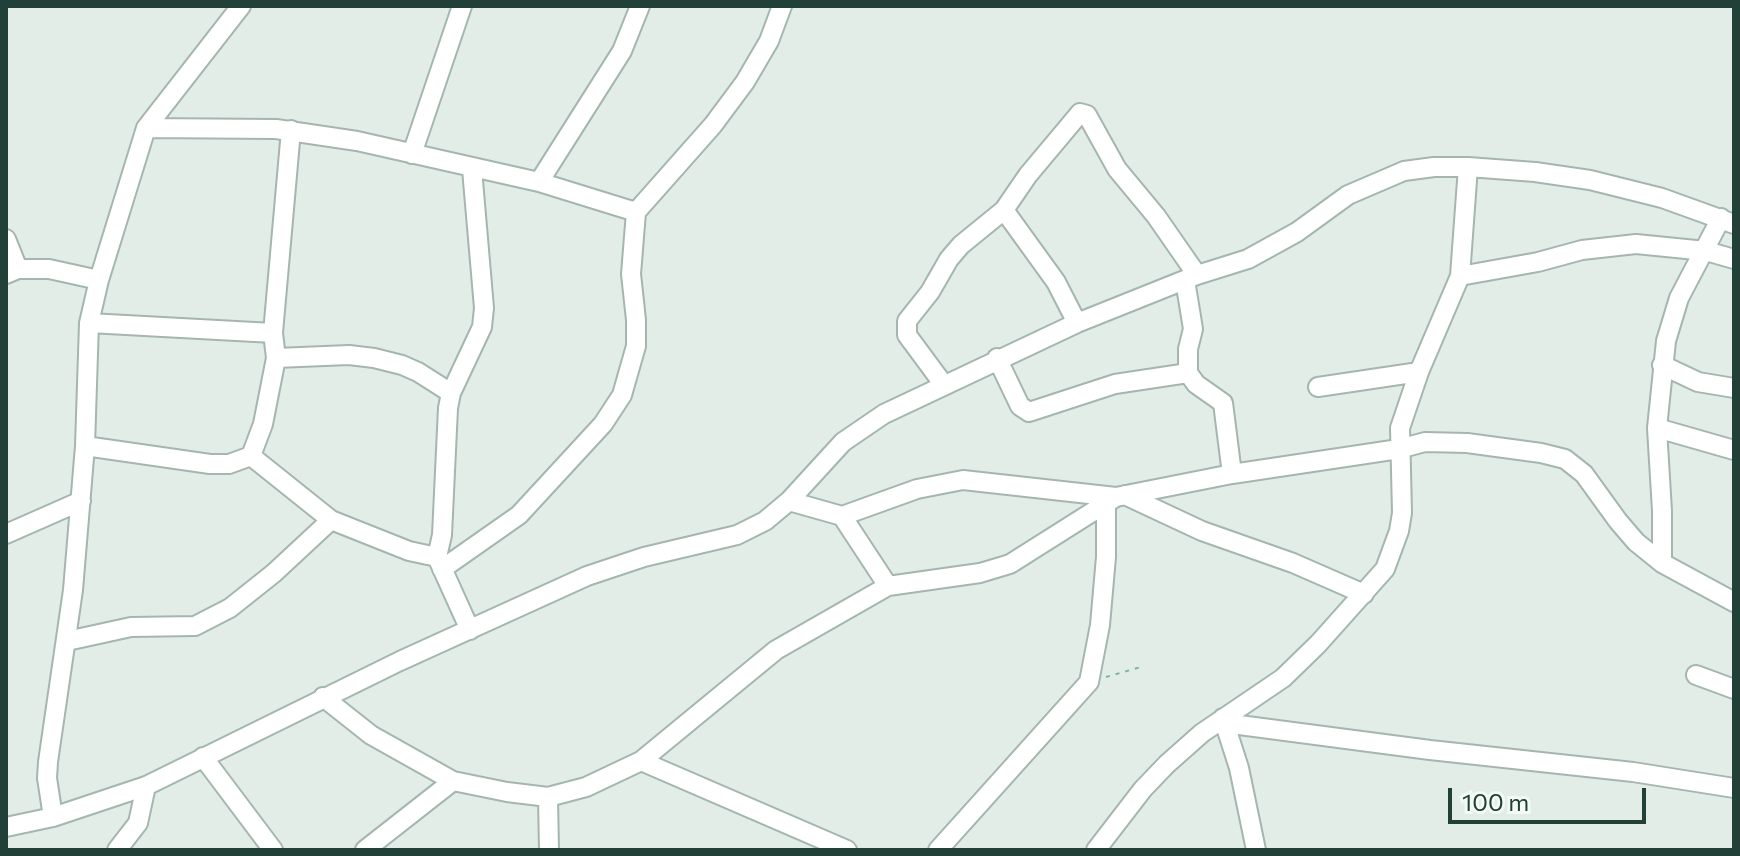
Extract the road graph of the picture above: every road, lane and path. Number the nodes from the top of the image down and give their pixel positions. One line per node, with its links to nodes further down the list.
1 (241, 6): 5 (street)
2 (462, 6): 7 (street)
3 (640, 6): 10 (street)
4 (782, 6): 12 (street)
5 (146, 128): 6 (street); 20 (street)
6 (291, 130): 7 (street); 23 (street)
7 (412, 154): 9 (street)
8 (1468, 167): 13 (street); 18 (street); 19 (street)
9 (472, 169): 10 (street); 32 (street)
10 (539, 182): 12 (street)
11 (1004, 210): 19 (street); 22 (street); 29 (street)
12 (636, 212): 45 (street)
13 (1728, 221): 15 (street)
14 (6, 239): 17 (street)
15 (1706, 251): 16 (street); 18 (street); 26 (street)
16 (1734, 259)
17 (12, 272): 20 (street)
18 (1460, 276): 27 (street)
19 (1191, 278): 22 (street); 28 (street)
20 (99, 280): 21 (street)
21 (89, 323): 23 (street); 34 (street)
22 (1077, 323): 25 (street)
23 (273, 333): 24 (street)
24 (276, 358): 32 (street); 37 (street)
25 (997, 358): 28 (street); 29 (street)
26 (1662, 365): 31 (street); 33 (street)
27 (1419, 372): 30 (street); 35 (street)
28 (1188, 373): 38 (street)
29 (944, 385): 41 (street)
30 (1318, 387)
31 (1734, 388)
32 (451, 393): 45 (street)
33 (1657, 428): 36 (street); 46 (street)
34 (85, 446): 37 (street); 40 (street)
35 (1399, 449): 38 (street); 46 (street); 48 (street)
36 (1734, 450)
37 (251, 456): 43 (street)
38 (1232, 474): 39 (street)
39 (1116, 498): 42 (street); 47 (street); 48 (street); 54 (street)
40 (81, 501): 44 (street); 51 (street)
41 (789, 501): 42 (street); 50 (street)
42 (842, 516): 47 (street)
43 (331, 520): 45 (street); 51 (street)
44 (6, 534)
45 (440, 563): 50 (street)
46 (1662, 563): 49 (street)
47 (888, 586): 59 (street)
48 (1364, 594): 57 (street)
49 (1734, 602)
50 (470, 630): 56 (street)
51 (67, 641): 64 (street)
52 (1141, 667): 54 (path)
53 (1696, 675): 55 (street)
54 (1089, 682): 71 (street)
55 (1734, 689)
56 (323, 697): 58 (street); 60 (street)
57 (1224, 721): 62 (street); 72 (street); 73 (street)
58 (203, 757): 61 (street); 67 (street)
59 (641, 761): 63 (street); 70 (street)
60 (453, 781): 63 (street); 68 (street)
61 (146, 786): 64 (street); 66 (street)
62 (1734, 788)
63 (548, 797): 69 (street)
64 (53, 817): 65 (street)
65 (6, 827)
66 (117, 850)
67 (273, 850)
68 (365, 850)
69 (549, 850)
70 (847, 850)
71 (938, 850)
72 (1096, 850)
73 (1256, 850)

